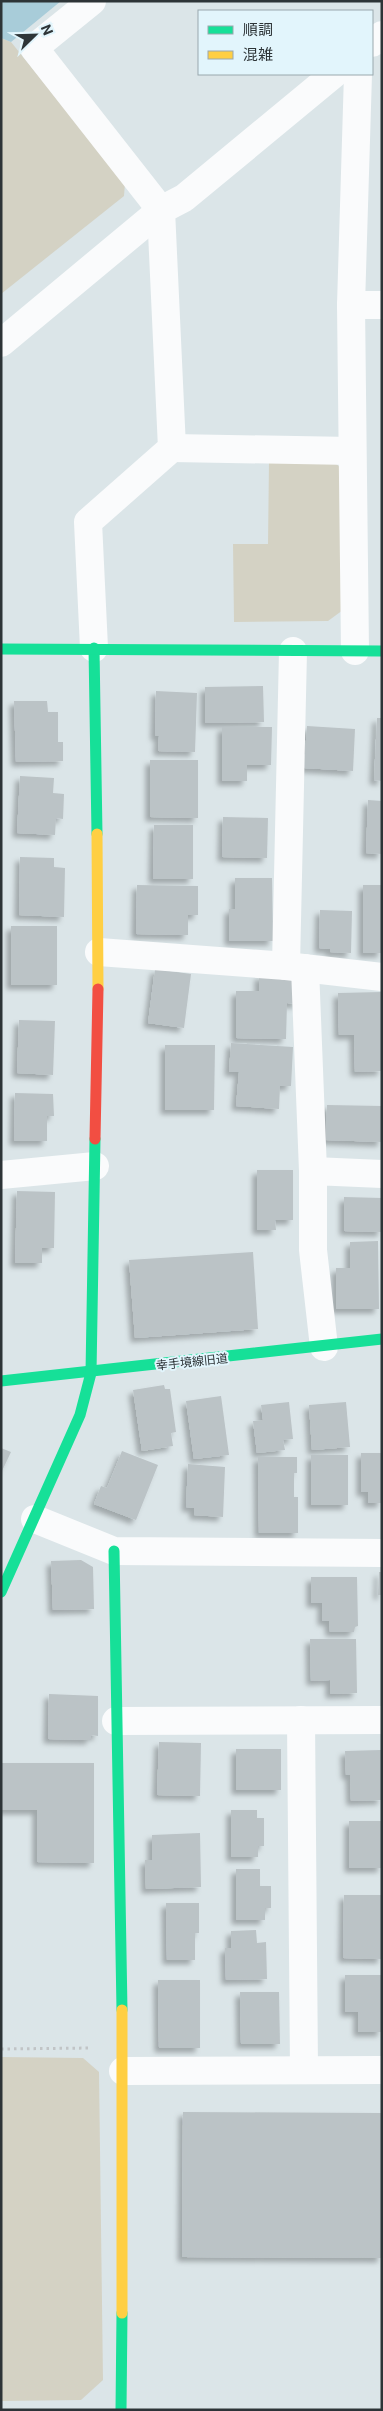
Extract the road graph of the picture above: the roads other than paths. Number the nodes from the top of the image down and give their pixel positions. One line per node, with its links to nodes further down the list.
1 (92, 1): 4 (street)
2 (333, 75): 4 (street)
3 (358, 75): 5 (street)
4 (161, 210): 7 (street); 8 (street)
5 (351, 305): 6 (street); 9 (street)
6 (382, 305)
7 (1, 343)
8 (172, 448): 9 (street); 10 (street)
9 (352, 451): 13 (street)
10 (94, 648): 11 (street); 12 (street); 15 (street)
11 (1, 649)
12 (293, 651): 13 (street); 16 (street)
13 (355, 651): 14 (street)
14 (382, 651)
15 (99, 952): 16 (street); 18 (street)
16 (296, 967): 17 (street); 19 (street)
17 (382, 977)
18 (95, 1166): 21 (street); 24 (street)
19 (313, 1171): 20 (street); 23 (street)
20 (382, 1174)
21 (1, 1175)
22 (382, 1339): 23 (street, 幸手境線旧道)
23 (324, 1347): 24 (street, 幸手境線旧道)
24 (91, 1373): 25 (street, 幸手境線旧道); 26 (street)
25 (1, 1381)
26 (35, 1519): 27 (street); 29 (street)
27 (114, 1551): 28 (street); 32 (street)
28 (382, 1553)
29 (1, 1592)
30 (301, 1720): 31 (street); 32 (street); 34 (street)
31 (382, 1720)
32 (116, 1721): 33 (street)
33 (122, 2060): 34 (street); 36 (street)
34 (304, 2070): 35 (street)
35 (382, 2070)
36 (121, 2410)

